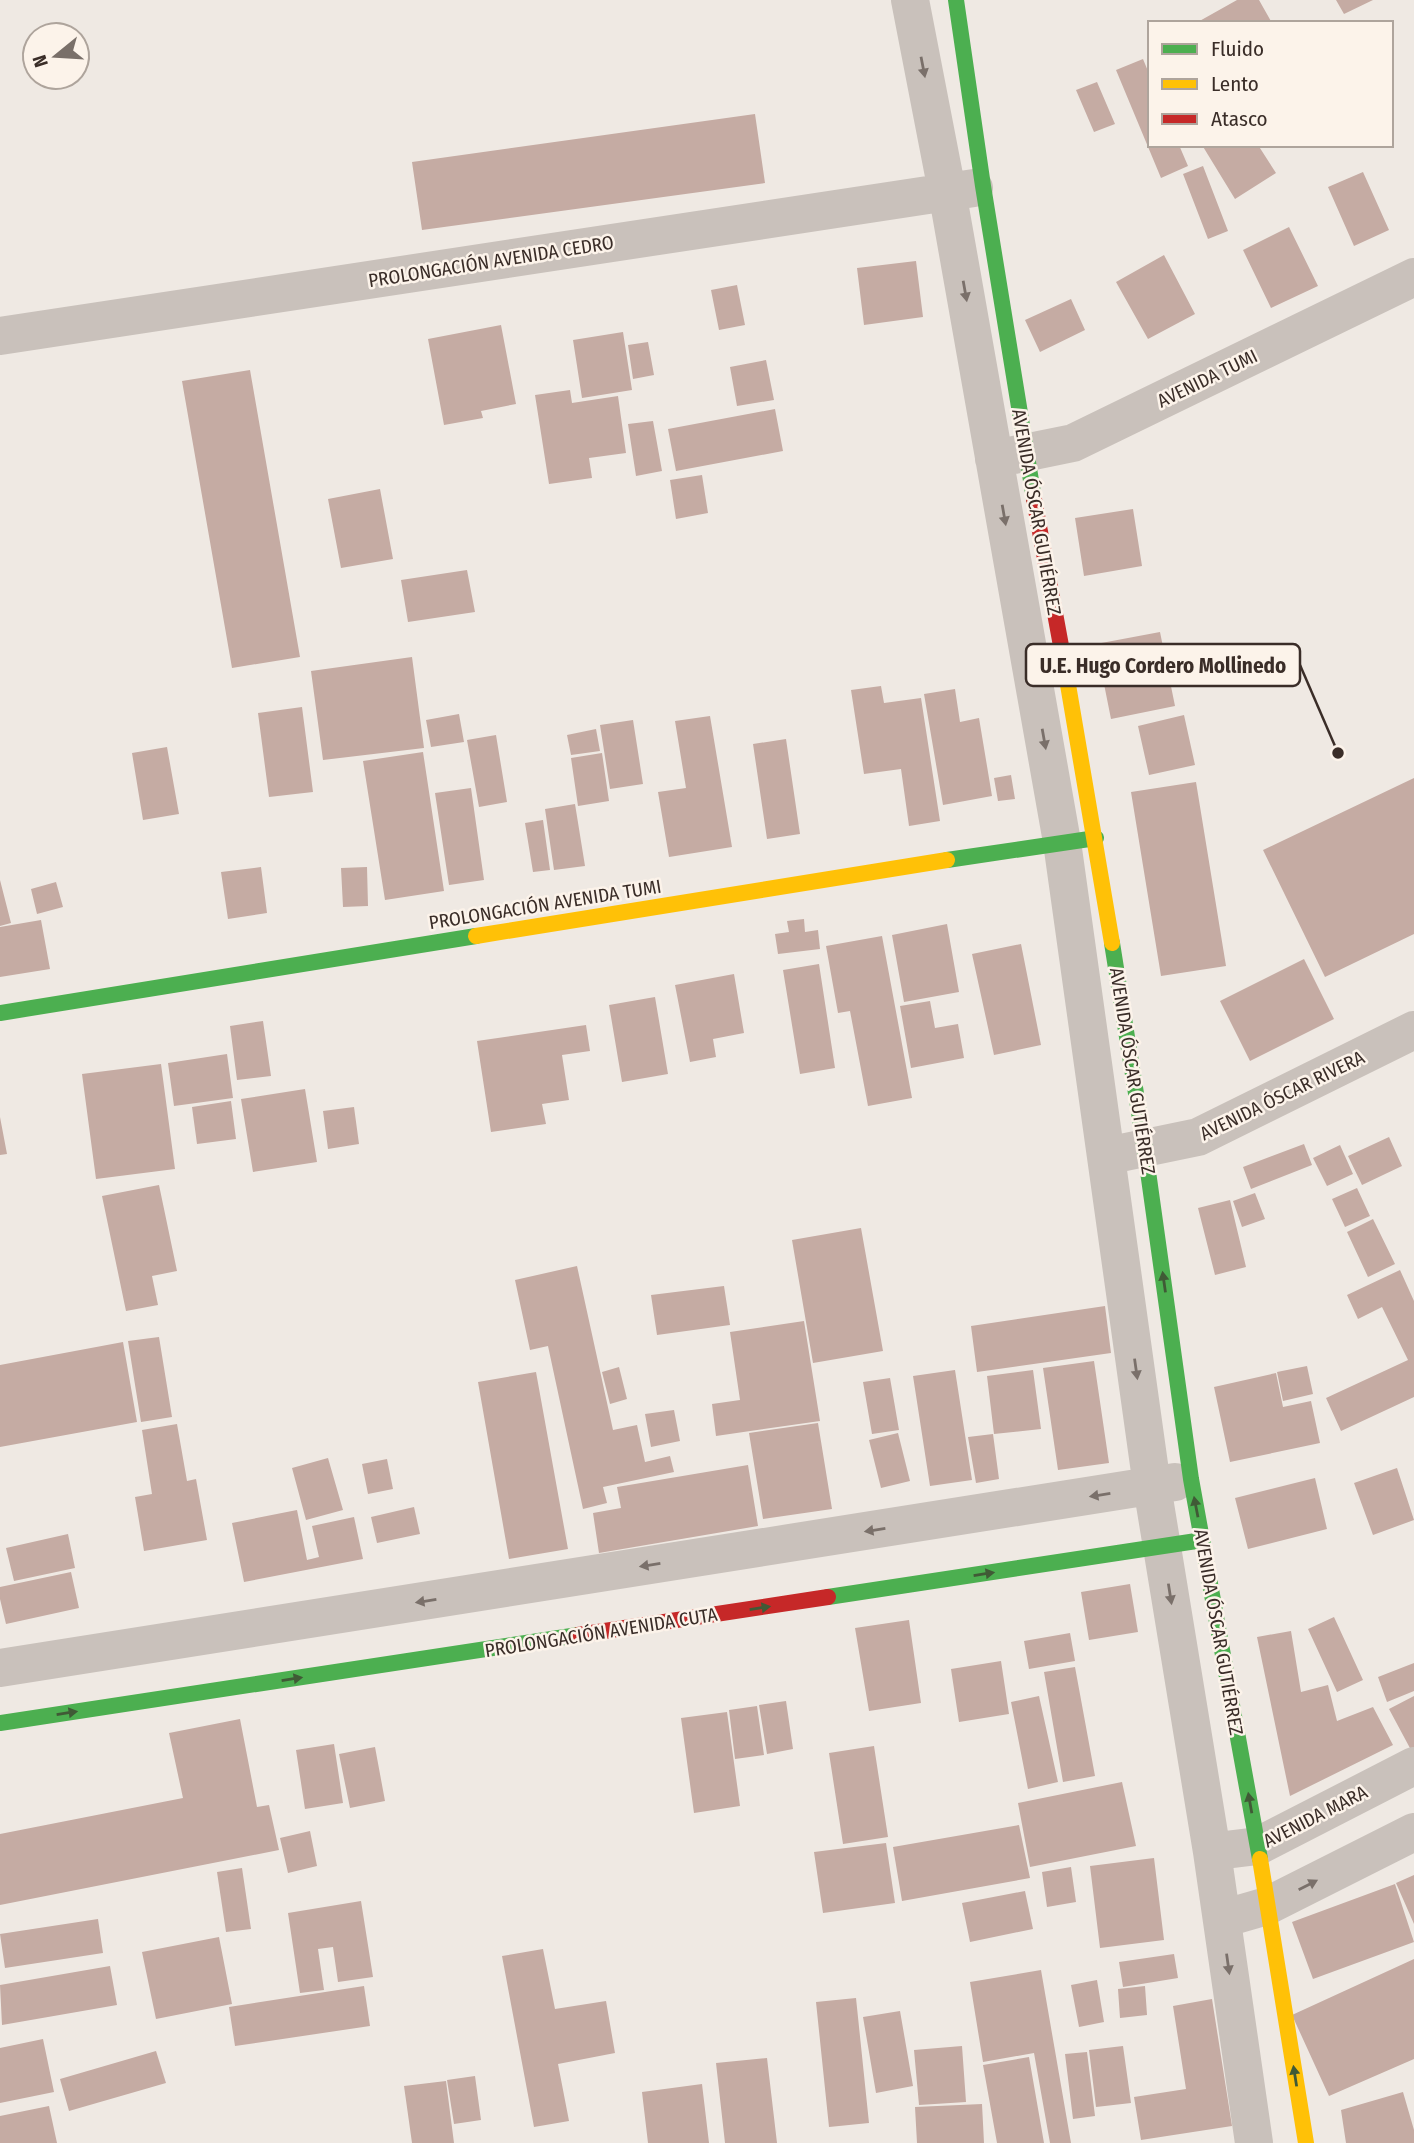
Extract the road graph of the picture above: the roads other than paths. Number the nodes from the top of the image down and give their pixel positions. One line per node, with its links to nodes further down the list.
1 (910, 0): 3 (street, AVENIDA ÓSCAR GUTIÉRREZ, one-way to 3)
2 (956, 0): 3 (street, AVENIDA ÓSCAR GUTIÉRREZ)
3 (965, 189): 5 (street, PROLONGACIÓN AVENIDA CEDRO); 6 (street, AVENIDA ÓSCAR GUTIÉRREZ)
4 (1414, 277): 6 (street, AVENIDA TUMI)
5 (0, 336)
6 (1010, 456): 7 (street, AVENIDA ÓSCAR GUTIÉRREZ)
7 (1079, 840): 8 (street, PROLONGACIÓN AVENIDA TUMI); 10 (street, AVENIDA ÓSCAR GUTIÉRREZ); 11 (street, AVENIDA ÓSCAR GUTIÉRREZ)
8 (0, 1013)
9 (1414, 1030): 10 (street, AVENIDA ÓSCAR RIVERA)
10 (1145, 1150): 11 (street, AVENIDA ÓSCAR RIVERA); 12 (street, AVENIDA ÓSCAR GUTIÉRREZ, one-way to 10)
11 (1106, 1156): 13 (street, AVENIDA ÓSCAR GUTIÉRREZ, one-way to 13)
12 (1191, 1479): 13 (street); 14 (street, AVENIDA ÓSCAR GUTIÉRREZ, one-way to 12)
13 (1152, 1486): 15 (street, AVENIDA ÓSCAR GUTIÉRREZ); 16 (street, one-way to 16)
14 (1203, 1540): 15 (street, PROLONGACIÓN AVENIDA CUTA); 20 (street, AVENIDA ÓSCAR GUTIÉRREZ, one-way to 14)
15 (1162, 1547): 17 (street, PROLONGACIÓN AVENIDA CUTA, one-way to 15); 21 (street, AVENIDA ÓSCAR GUTIÉRREZ, one-way to 21)
16 (0, 1668)
17 (0, 1723)
18 (1414, 1766): 20 (street, AVENIDA MARA)
19 (1414, 1832): 22 (street, one-way to 19)
20 (1258, 1846): 21 (street, AVENIDA MARA); 22 (street, AVENIDA ÓSCAR GUTIÉRREZ)
21 (1212, 1852): 23 (street, AVENIDA ÓSCAR GUTIÉRREZ)
22 (1267, 1906): 23 (street); 25 (street, AVENIDA ÓSCAR GUTIÉRREZ, one-way to 22)
23 (1222, 1919): 24 (street, AVENIDA ÓSCAR GUTIÉRREZ, one-way to 24)
24 (1254, 2143)
25 (1306, 2143)

